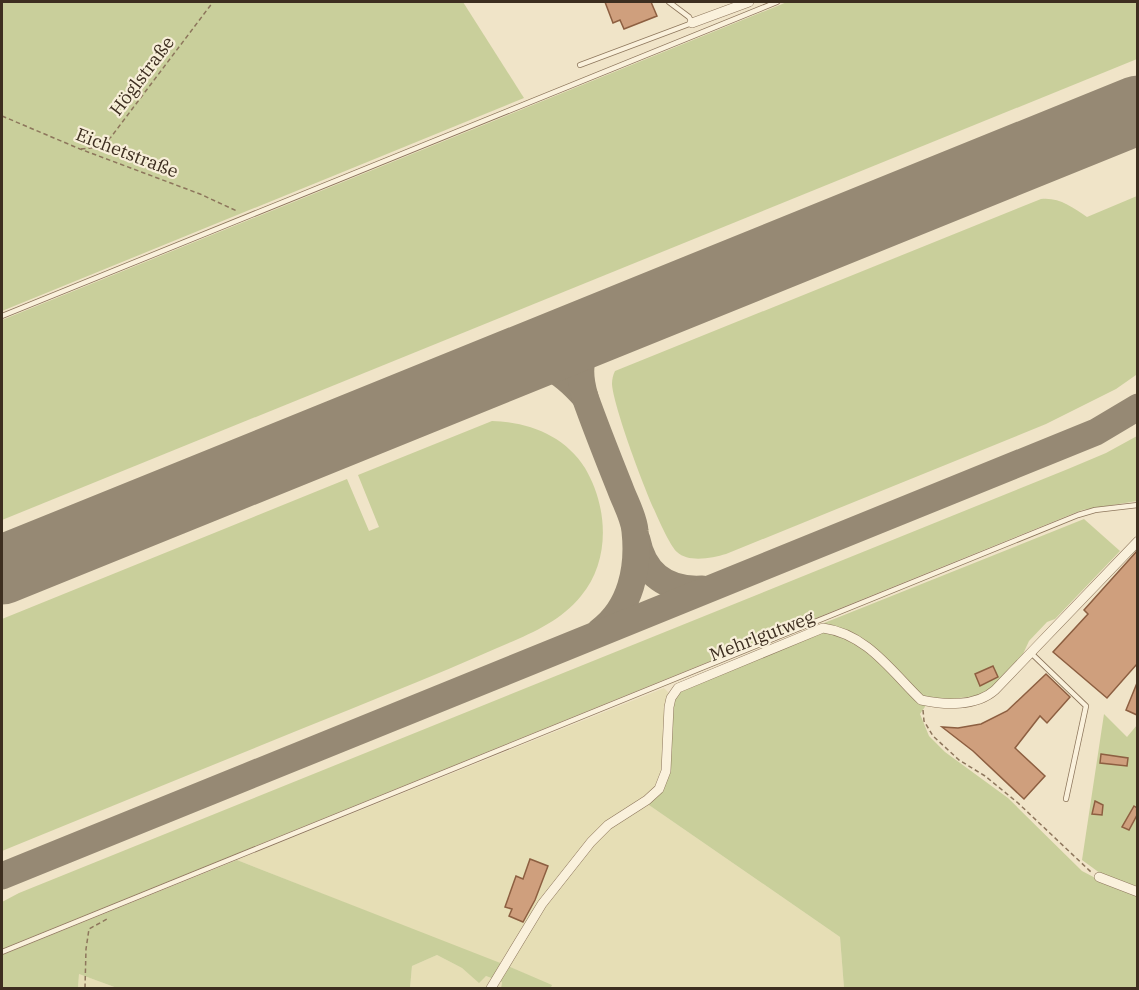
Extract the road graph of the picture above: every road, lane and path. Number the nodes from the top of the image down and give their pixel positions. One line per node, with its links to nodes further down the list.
1 (213, 2): 8 (path, Höglstraße)
2 (669, 2): 5 (lane)
3 (749, 2): 5 (street)
4 (777, 2): 9 (lane)
5 (692, 23): 6 (lane)
6 (580, 64)
7 (2, 116): 8 (path, Eichetstraße)
8 (80, 149): 9 (path, Eichetstraße)
9 (244, 216): 10 (lane)
10 (2, 316)
11 (1137, 505): 13 (lane)
12 (1137, 541): 14 (street)
13 (820, 624): 15 (street, Mehrlgutweg); 20 (lane); 22 (street, Mehrlgutweg)
14 (1030, 652): 15 (street); 16 (lane)
15 (921, 700): 17 (path)
16 (1066, 799)
17 (1099, 877): 18 (street)
18 (1137, 892)
19 (108, 918): 21 (path)
20 (2, 952)
21 (84, 988)
22 (491, 988)

